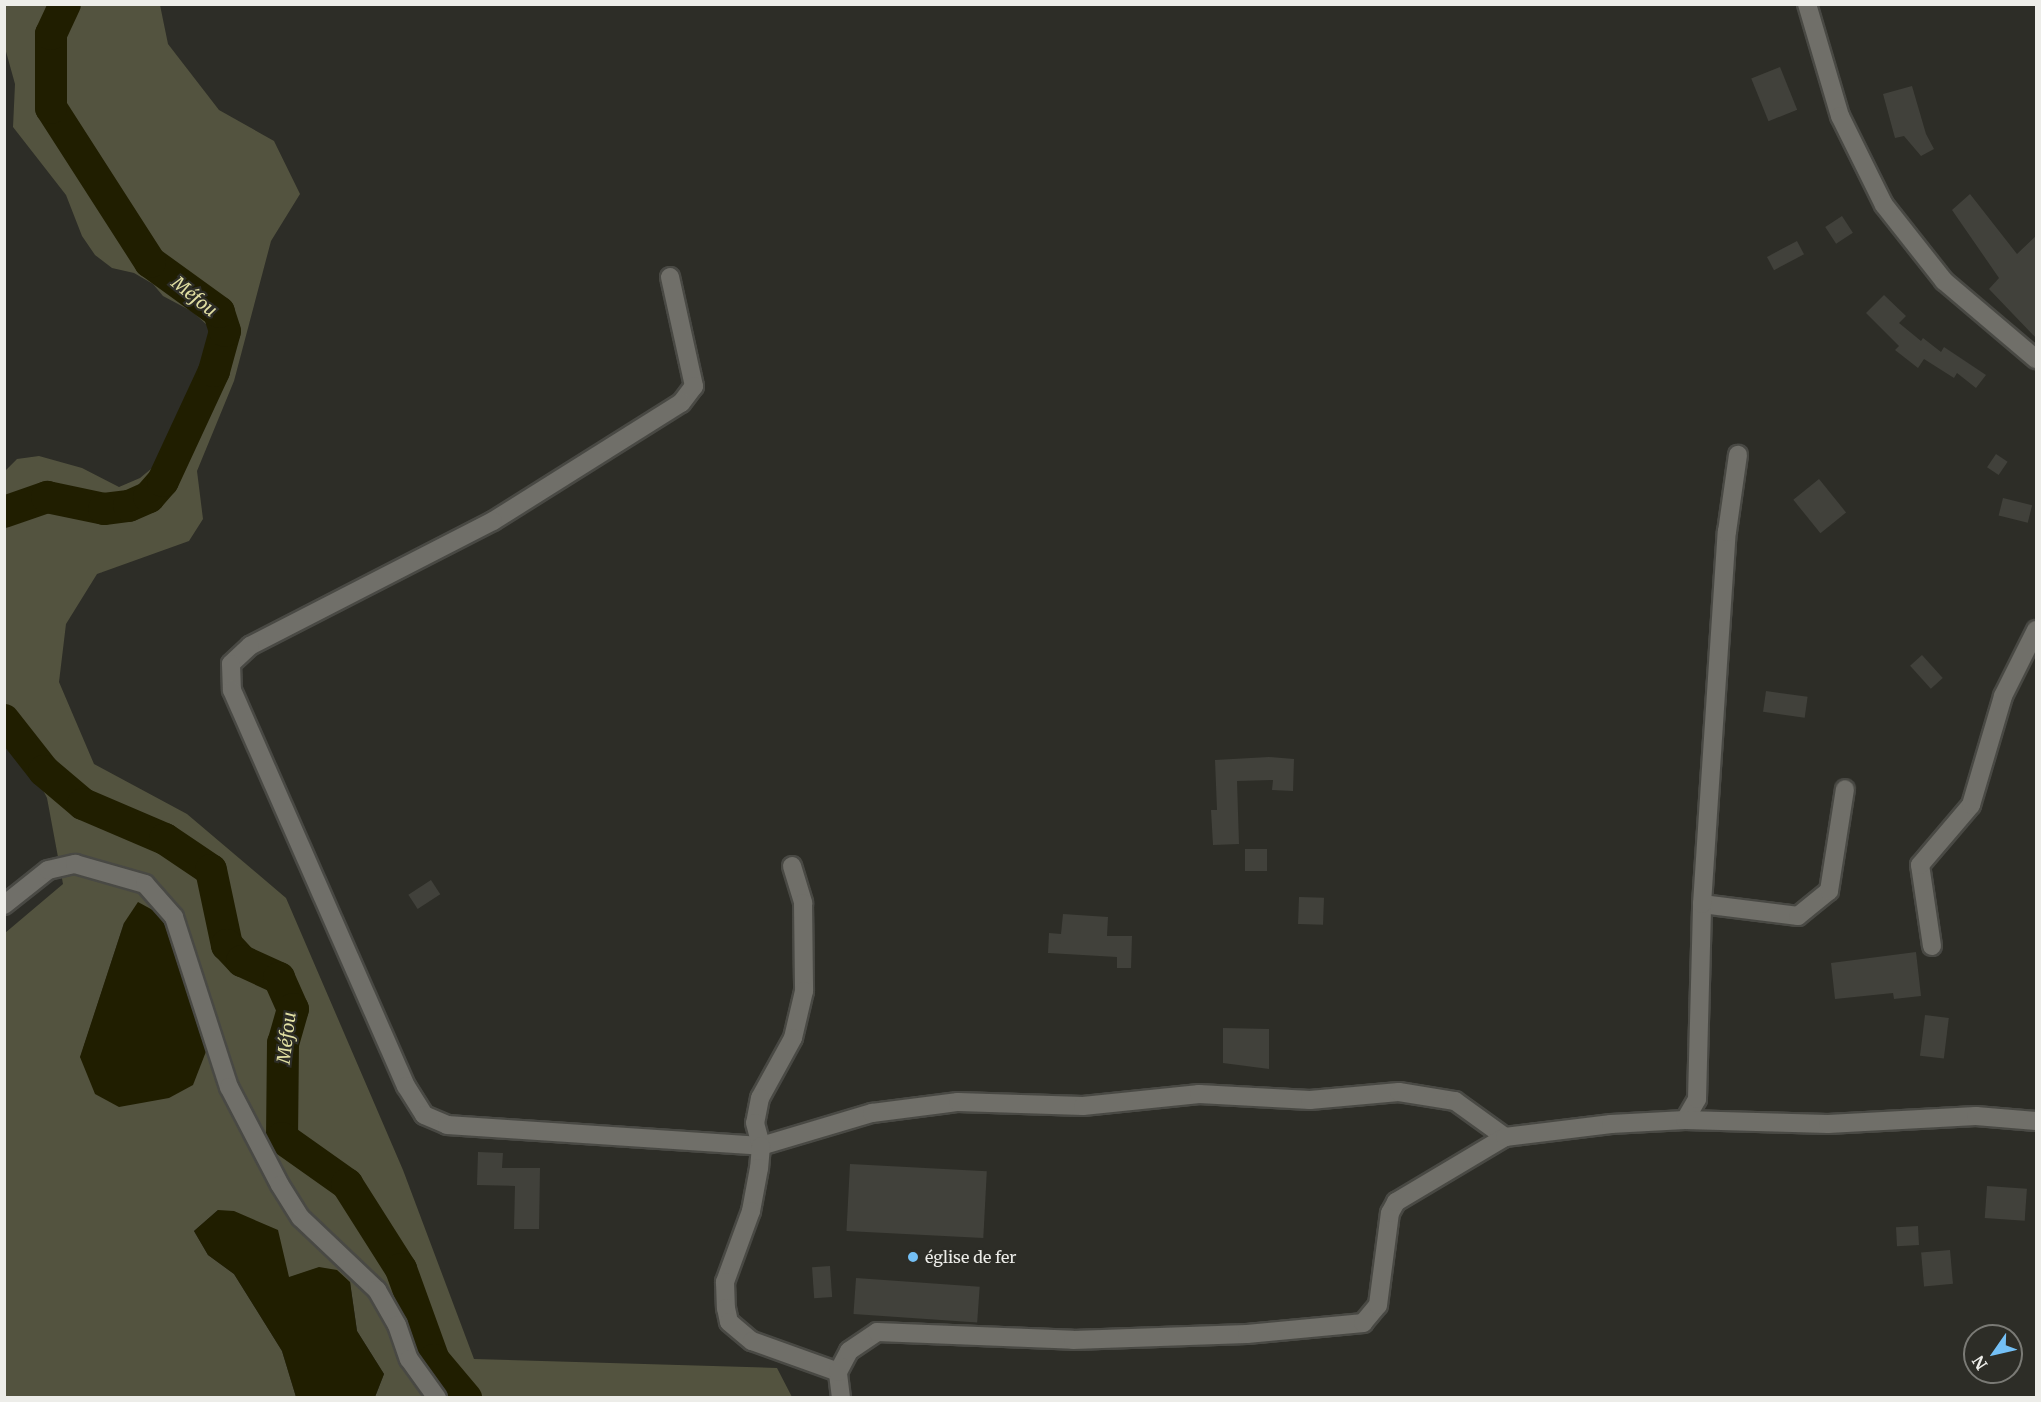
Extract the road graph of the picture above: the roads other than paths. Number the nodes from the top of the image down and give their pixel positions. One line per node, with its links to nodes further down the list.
1 (1807, 4): 3 (street)
2 (670, 277): 14 (street)
3 (2037, 359)
4 (1738, 455): 8 (street)
5 (2037, 630): 10 (street)
6 (1845, 789): 8 (street)
7 (792, 866): 14 (street)
8 (1702, 904): 11 (street)
9 (4, 905): 16 (street)
10 (1932, 946)
11 (1685, 1120): 12 (street); 13 (street)
12 (2037, 1120)
13 (1505, 1137): 14 (street); 15 (street)
14 (760, 1146): 15 (street)
15 (838, 1372): 17 (street)
16 (437, 1398)
17 (841, 1398)

